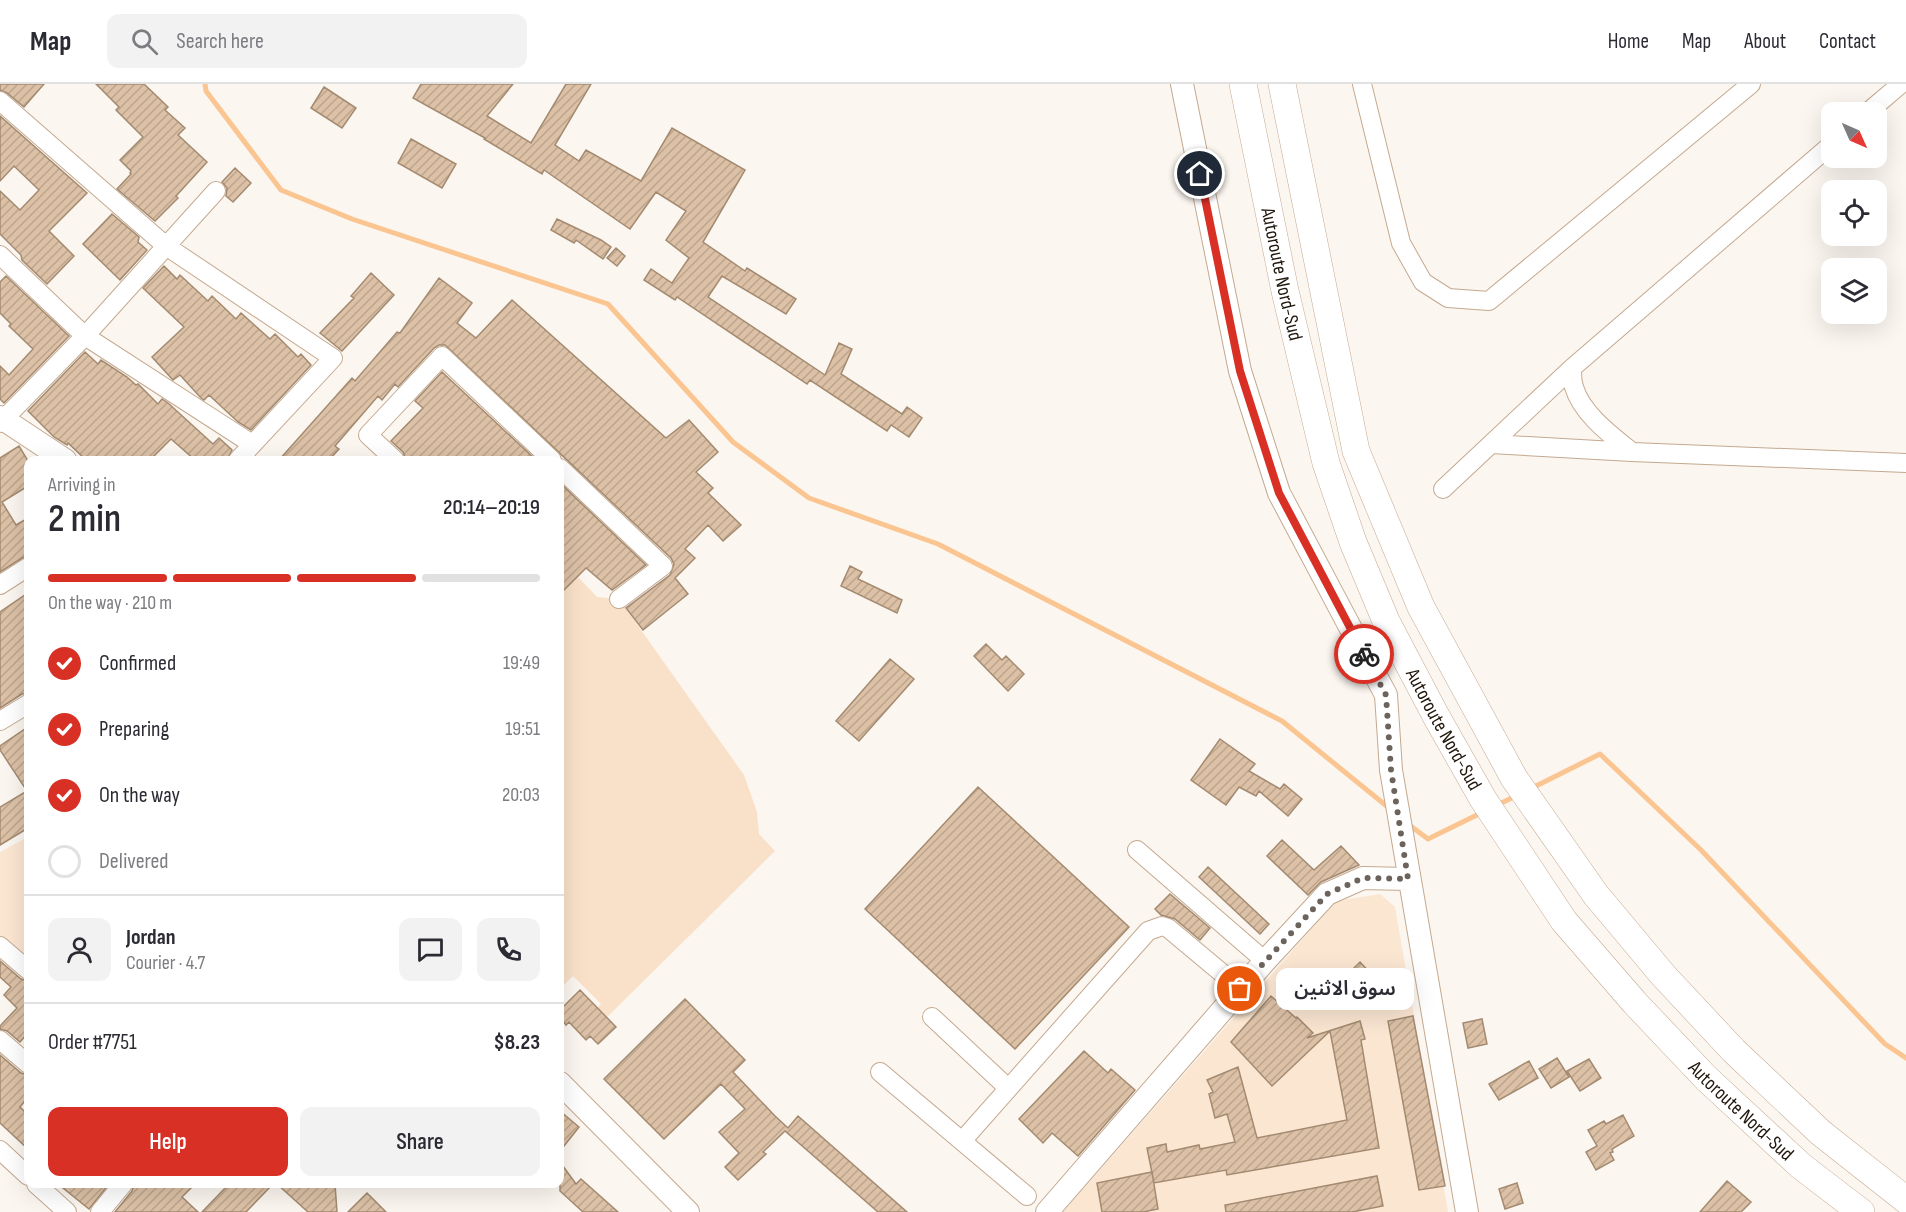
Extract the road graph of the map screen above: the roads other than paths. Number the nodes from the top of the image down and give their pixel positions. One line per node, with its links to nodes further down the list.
1 (1182, 84): 32 (main road)
2 (1243, 84): 55 (highway, Autoroute Nord-Sud)
3 (1282, 84): 49 (highway, Autoroute Nord-Sud)
4 (1362, 84): 5 (street)
5 (1751, 84)
6 (1901, 84): 8 (street)
7 (0, 100): 11 (street)
8 (1880, 102)
9 (1821, 153): 14 (street)
10 (216, 191): 11 (street)
11 (166, 246): 13 (street); 16 (street)
12 (0, 255): 13 (street)
13 (85, 336): 15 (street); 16 (street)
14 (1572, 368): 17 (street); 18 (street)
15 (1, 420): 19 (main road)
16 (252, 444): 20 (street)
17 (1491, 444): 18 (street); 25 (street)
18 (1632, 452): 23 (street)
19 (59, 456)
20 (242, 456)
21 (391, 456): 22 (street)
22 (548, 456)
23 (1906, 463)
24 (564, 472): 28 (street)
25 (1443, 489)
26 (24, 570): 27 (street)
27 (0, 585)
28 (619, 599)
29 (24, 707): 30 (street)
30 (0, 722)
31 (1137, 850): 34 (street)
32 (1408, 879): 34 (main road); 54 (main road)
33 (0, 946): 35 (street)
34 (1265, 961): 36 (main road)
35 (24, 967)
36 (1240, 989): 42 (street); 53 (main road)
37 (932, 1017): 42 (street)
38 (0, 1040): 39 (street)
39 (24, 1061)
40 (880, 1072): 43 (street)
41 (564, 1087): 52 (main road)
42 (1008, 1088): 43 (street)
43 (962, 1141): 48 (street)
44 (0, 1150): 45 (street)
45 (24, 1172)
46 (40, 1188): 50 (street)
47 (120, 1188): 51 (street)
48 (1027, 1196)
49 (1906, 1200)
50 (67, 1212)
51 (100, 1212)
52 (688, 1212)
53 (1047, 1212)
54 (1467, 1212)
55 (1861, 1212)

